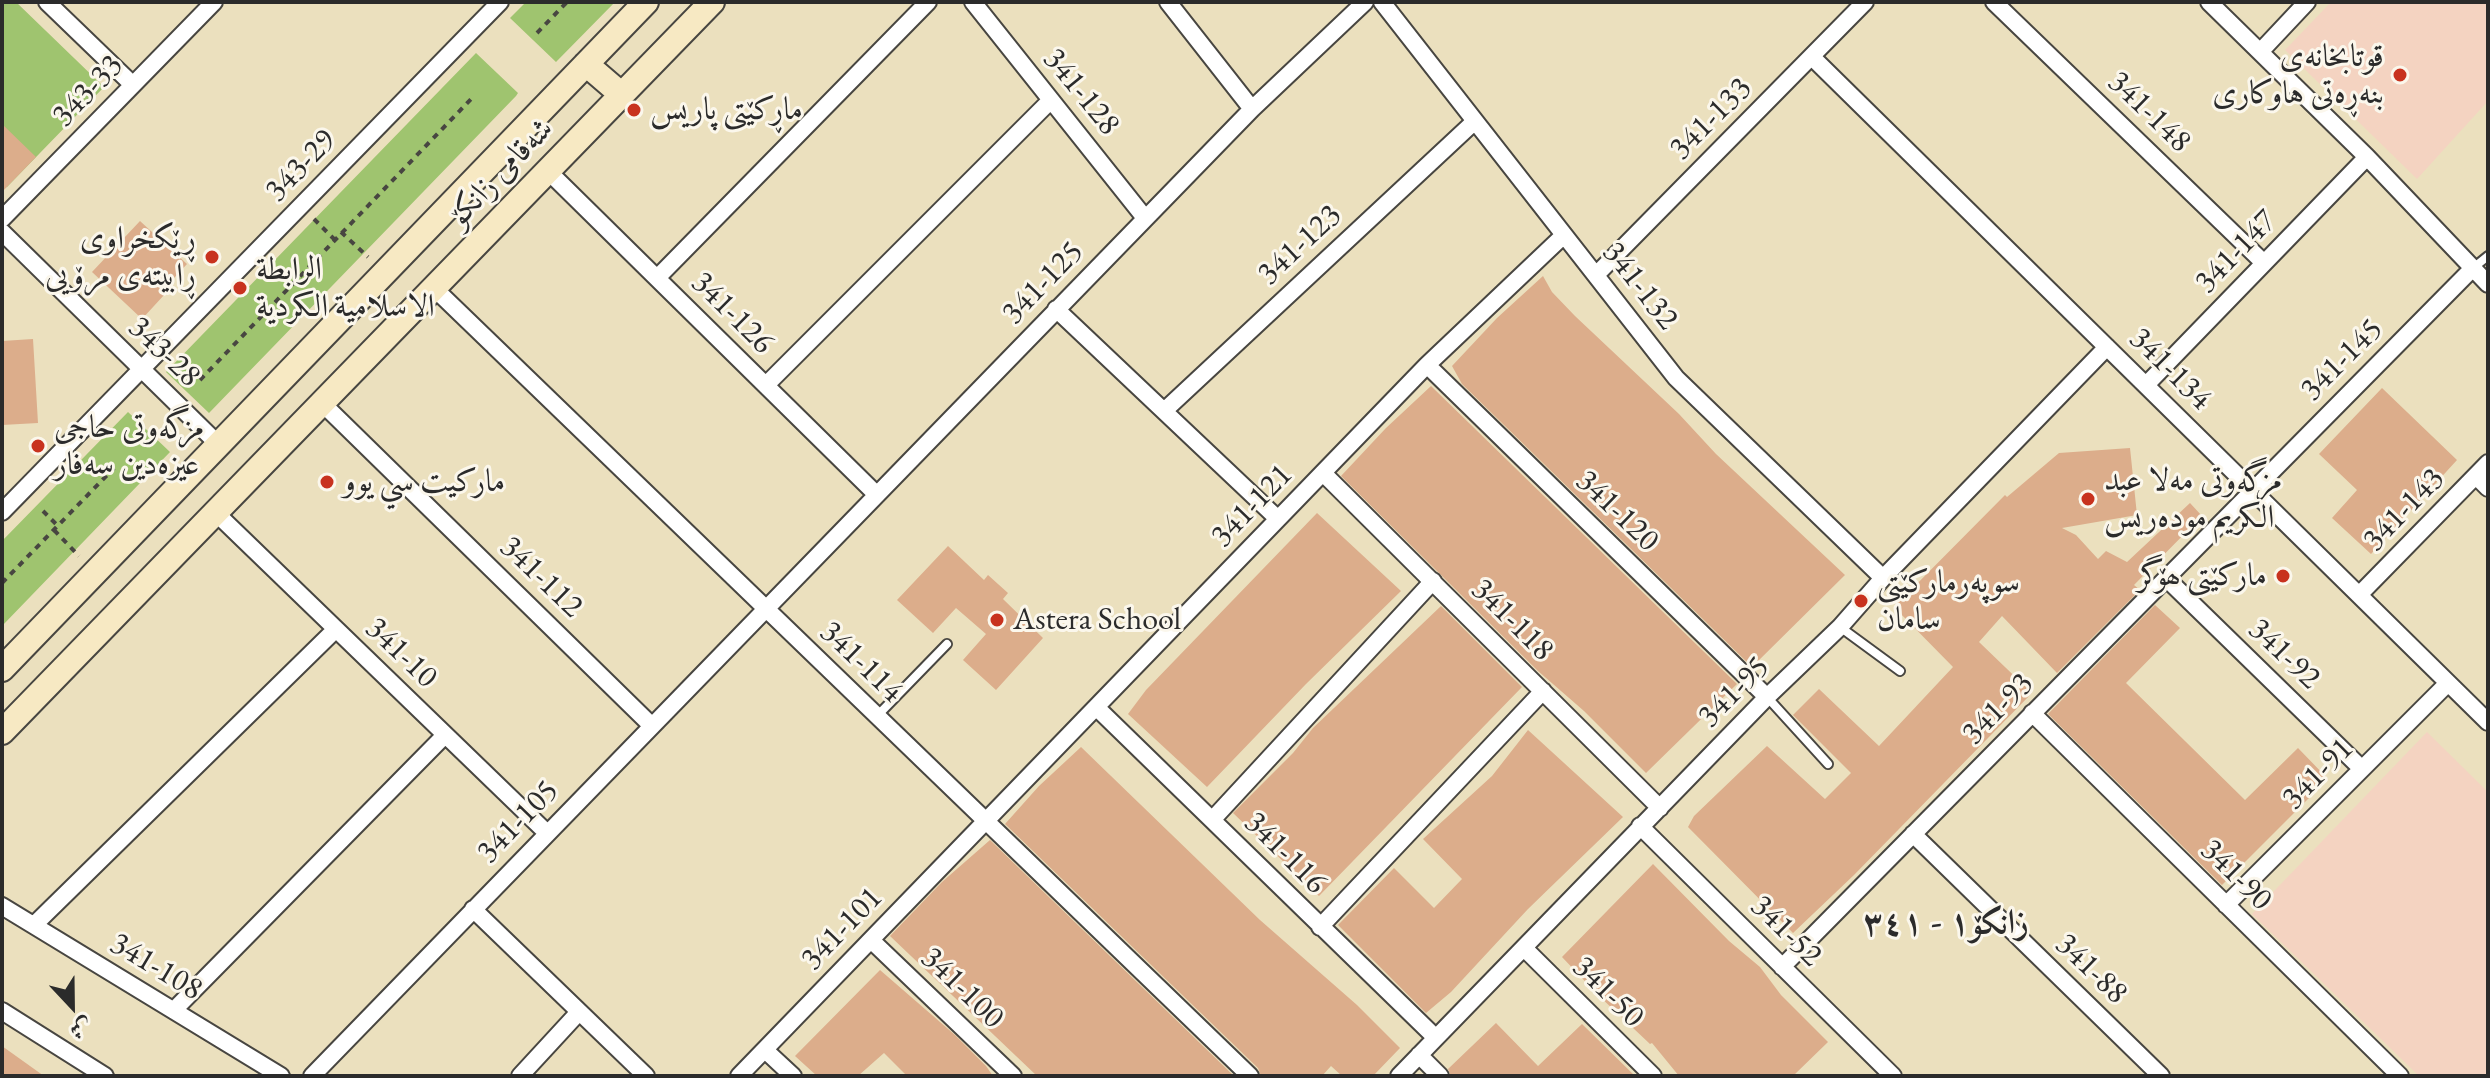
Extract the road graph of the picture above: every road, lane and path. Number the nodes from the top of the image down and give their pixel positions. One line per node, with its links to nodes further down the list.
1 (47, 2): 20 (street)
2 (214, 2): 20 (street, 343-33)
3 (567, 2): 16 (path)
4 (646, 2): 19 (main road, شەقامی زانکۆ)
5 (712, 2): 21 (main road, شەقامی زانکۆ)
6 (928, 2): 40 (street)
7 (973, 2): 23 (street, 341-128)
8 (1168, 2): 24 (street)
9 (1365, 2): 24 (street, 341-125)
10 (1382, 2): 25 (street, 341-132)
11 (1865, 2): 18 (street, 341-133)
12 (1994, 2): 37 (street, 341-148)
13 (2209, 2): 17 (street)
14 (2307, 2): 17 (street)
15 (493, 4): 46 (street, 343-29)
16 (537, 33)
17 (2260, 52): 26 (street)
18 (1812, 57): 39 (street, 341-133); 44 (street, 341-134)
19 (586, 64): 21 (main road); 52 (main road, شەقامی زانکۆ)
20 (133, 85): 29 (street, 343-33)
21 (622, 95): 27 (main road, شەقامی زانکۆ)
22 (474, 96): 32 (path)
23 (1051, 100): 28 (street, 341-128); 48 (street)
24 (1252, 109): 28 (street, 341-125)
25 (1475, 121): 33 (street, 341-132); 51 (street, 341-123)
26 (2367, 157): 37 (street, 341-147); 38 (street)
27 (548, 171): 40 (street, 341-126); 42 (main road, شەقامی زانکۆ)
28 (1145, 218): 43 (street, 341-125)
29 (2, 219)
30 (314, 219): 34 (path)
31 (2, 232): 46 (street, 343-28)
32 (341, 232): 34 (path); 36 (path)
33 (1564, 235): 39 (street, 341-132); 45 (street, 341-121)
34 (334, 239): 47 (path)
35 (2488, 256): 38 (lane)
36 (368, 257)
37 (2264, 263): 49 (street, 341-147)
38 (2472, 269): 41 (street); 57 (street, 341-145)
39 (1596, 275): 66 (street, 341-132)
40 (657, 278): 48 (street, 341-126)
41 (2488, 284)
42 (434, 288): 50 (main road, شەقامی زانکۆ); 71 (street, 341-114)
43 (1056, 309): 51 (street); 58 (street, 341-125)
44 (2107, 347): 49 (street, 341-134); 66 (street, 341-95)
45 (1427, 365): 55 (street, 341-121); 79 (street, 341-120)
46 (141, 369): 52 (street, 343-28); 60 (street, 343-29)
47 (200, 380)
48 (766, 385): 58 (street, 341-126)
49 (2146, 385): 57 (street, 341-134)
50 (322, 403): 61 (main road, شەقامی زانکۆ); 84 (street, 341-112)
51 (1164, 411): 62 (street)
52 (218, 444): 75 (main road, شەقامی زانکۆ)
53 (2488, 463): 56 (street, 341-143)
54 (114, 468): 63 (path)
55 (1323, 473): 62 (street, 341-121); 68 (street, 341-118)
56 (2482, 482): 70 (street, 341-143)
57 (2253, 490): 67 (street, 341-93); 70 (street, 341-134)
58 (876, 494): 71 (street, 341-125)
59 (43, 511): 63 (path)
60 (2, 512)
61 (216, 513): 73 (street, 341-10); 85 (main road, شەقامی زانکۆ)
62 (1278, 519): 80 (street, 341-121)
63 (58, 526): 64 (path)
64 (54, 530): 65 (path); 69 (path)
65 (79, 556)
66 (1883, 578): 72 (street, 341-95)
67 (2166, 578): 81 (street, 341-93); 88 (street, 341-92)
68 (1433, 581): 78 (street, 341-118); 90 (street)
69 (2, 583)
70 (2359, 595): 77 (street, 341-134)
71 (765, 607): 82 (street, 341-114); 84 (street, 341-105)
72 (1840, 627): 76 (lane); 79 (street, 341-95)
73 (336, 629): 86 (street, 341-10); 98 (street)
74 (947, 644): 82 (lane)
75 (2, 669)
76 (1900, 671)
77 (2448, 683): 83 (street, 341-134); 88 (street, 341-91)
78 (1543, 691): 89 (street, 341-118); 99 (street)
79 (1767, 697): 87 (lane); 89 (street, 341-95)
80 (1096, 707): 90 (street, 341-116); 91 (street, 341-121)
81 (2032, 713): 94 (street, 341-93); 95 (street, 341-90)
82 (877, 716): 91 (street, 341-114)
83 (2488, 722)
84 (651, 725): 93 (street, 341-105)
85 (2, 732)
86 (445, 735): 93 (street, 341-10); 103 (street)
87 (1828, 764)
88 (2362, 769): 95 (street, 341-91)
89 (1660, 808): 92 (street, 341-95)
90 (1212, 820): 99 (street, 341-116)
91 (986, 821): 100 (street, 341-101); 117 (street, 341-114)
92 (1640, 826): 101 (street, 341-95); 102 (street, 341-52)
93 (547, 833): 97 (street, 341-105)
94 (1913, 834): 102 (street, 341-93); 122 (street, 341-88)
95 (2226, 905): 123 (street, 341-90)
96 (2, 906): 98 (street, 341-108)
97 (473, 909): 105 (street); 111 (street, 341-105)
98 (34, 925): 103 (street, 341-108)
99 (1320, 927): 106 (street, 341-116)
100 (871, 940): 107 (street, 341-101); 116 (street, 341-100)
101 (1524, 948): 106 (street, 341-95); 120 (street, 341-50)
102 (1782, 967): 121 (street, 341-52)
103 (174, 1010): 110 (street, 341-108)
104 (2, 1011): 109 (street)
105 (579, 1012): 112 (street); 113 (street)
106 (1436, 1038): 108 (street, 341-95)
107 (765, 1050): 114 (street, 341-101); 115 (street)
108 (1419, 1055): 118 (street, 341-95); 119 (street)
109 (105, 1076)
110 (281, 1076)
111 (312, 1076)
112 (520, 1076)
113 (646, 1076)
114 (739, 1076)
115 (793, 1076)
116 (1013, 1076)
117 (1250, 1076)
118 (1399, 1076)
119 (1440, 1076)
120 (1653, 1076)
121 (1893, 1076)
122 (2161, 1076)
123 (2400, 1076)

